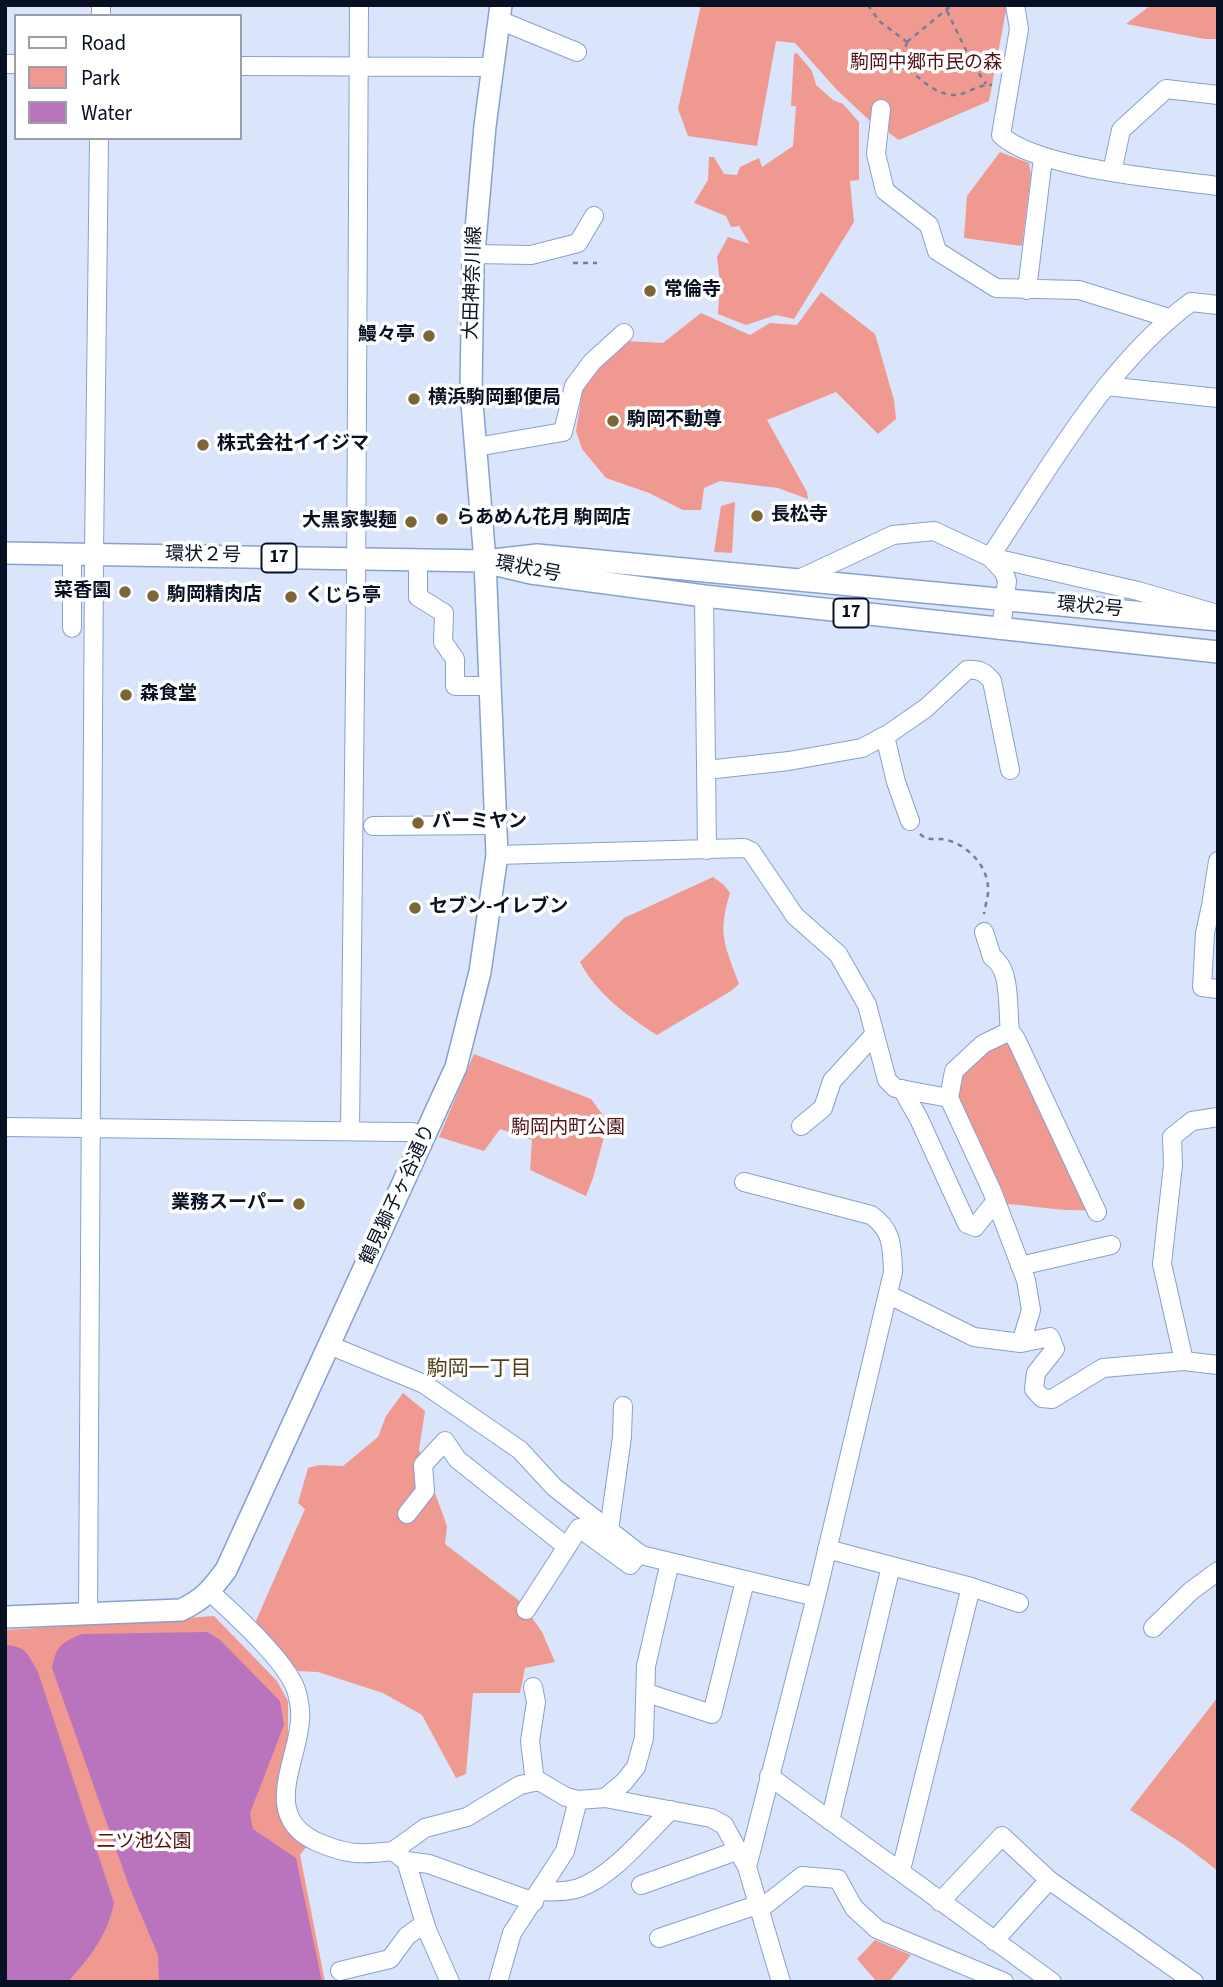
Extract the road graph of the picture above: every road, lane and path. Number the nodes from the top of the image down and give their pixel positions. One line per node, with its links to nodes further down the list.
1 (359, 5): 10 (street)
2 (868, 5): 7 (path)
3 (952, 5): 5 (path)
4 (1015, 5): 13 (street)
5 (947, 10): 7 (path); 12 (path)
6 (500, 12): 8 (street); 11 (main road, 大田神奈川線)
7 (907, 42): 12 (path)
8 (577, 52)
9 (242, 66): 10 (street)
10 (358, 67): 11 (street); 33 (street)
11 (493, 67): 21 (main road, 大田神奈川線)
12 (986, 84): 13 (path)
13 (1009, 86): 17 (street)
14 (1218, 95): 18 (street)
15 (881, 110): 22 (street)
16 (99, 140): 31 (street)
17 (1044, 158): 18 (street); 22 (street)
18 (1111, 172): 19 (street)
19 (1218, 186)
20 (594, 216): 21 (street)
21 (474, 254): 28 (main road, 大田神奈川線)
22 (1027, 290): 24 (street)
23 (1218, 305): 24 (street)
24 (1170, 318): 26 (street)
25 (624, 333): 28 (street)
26 (1106, 386): 27 (street); 32 (street)
27 (1218, 398)
28 (476, 447): 35 (main road, 大田神奈川線)
29 (5, 553): 30 (main road, 環状２号 / 17)
30 (72, 554): 31 (main road, 環状２号 / 17); 41 (street)
31 (94, 554): 33 (main road, 環状２号 / 17); 65 (street)
32 (990, 557): 36 (street); 38 (street); 39 (street)
33 (356, 559): 34 (main road, 環状２号 / 17); 66 (street)
34 (418, 560): 35 (main road, 環状２号 / 17); 44 (street)
35 (485, 561): 36 (main road, 環状2号 / 17); 37 (main road, 環状2号 / 17); 44 (main road, 鶴見獅子ヶ谷通り)
36 (799, 579): 38 (main road, 環状2号 / 17)
37 (704, 596): 42 (main road, 環状2号 / 17); 46 (street)
38 (1004, 600): 40 (main road, 環状2号 / 17); 42 (street)
39 (1218, 614)
40 (1218, 620)
41 (72, 628)
42 (1001, 630): 43 (main road, 環状2号 / 17)
43 (1218, 652)
44 (491, 686): 48 (main road, 鶴見獅子ヶ谷通り)
45 (885, 736): 46 (street); 47 (street); 50 (street)
46 (706, 770): 51 (street)
47 (1010, 770)
48 (496, 825): 49 (street); 52 (main road, 鶴見獅子ヶ谷通り)
49 (373, 826)
50 (915, 827): 55 (path)
51 (707, 850): 52 (street); 59 (street)
52 (497, 855): 67 (main road, 鶴見獅子ヶ谷通り)
53 (1218, 862): 54 (street)
54 (1215, 907): 57 (street)
55 (984, 913)
56 (984, 932): 58 (street)
57 (1218, 989)
58 (1010, 1031): 61 (street); 70 (street)
59 (873, 1035): 60 (street); 63 (street)
60 (902, 1089): 61 (street); 69 (street)
61 (949, 1098): 69 (street)
62 (1218, 1117): 76 (street)
63 (801, 1125)
64 (5, 1127): 65 (street)
65 (92, 1128): 66 (street); 93 (street)
66 (350, 1131): 67 (street)
67 (426, 1137): 75 (main road, 鶴見獅子ヶ谷通り)
68 (744, 1182): 73 (street)
69 (996, 1201): 72 (street)
70 (1097, 1212)
71 (1111, 1245): 72 (street)
72 (1020, 1266): 74 (street)
73 (889, 1295): 74 (street); 82 (street)
74 (1021, 1343): 76 (street)
75 (330, 1345): 80 (street); 89 (main road, 鶴見獅子ヶ谷通り)
76 (1184, 1361): 77 (street)
77 (1218, 1365)
78 (623, 1406): 80 (street)
79 (407, 1514): 81 (street)
80 (609, 1530): 83 (street)
81 (566, 1547): 83 (street); 92 (street)
82 (827, 1549): 85 (street); 90 (street)
83 (639, 1553): 84 (street)
84 (670, 1562): 87 (street); 97 (street)
85 (891, 1566): 88 (street); 103 (street)
86 (1218, 1572): 95 (street)
87 (745, 1581): 90 (street); 97 (street)
88 (971, 1587): 91 (street); 107 (street)
89 (210, 1592): 93 (main road, 鶴見獅子ヶ谷通り); 105 (street)
90 (816, 1597): 98 (street)
91 (1018, 1603)
92 (526, 1610)
93 (89, 1614): 94 (main road, 鶴見獅子ヶ谷通り)
94 (5, 1617)
95 (1153, 1628)
96 (533, 1687): 99 (street)
97 (647, 1693): 100 (street)
98 (769, 1776): 103 (street); 106 (street)
99 (535, 1782): 101 (street); 105 (street)
100 (605, 1798): 101 (street); 102 (street)
101 (578, 1800): 110 (street)
102 (671, 1810): 104 (street); 110 (street)
103 (830, 1821): 107 (street)
104 (739, 1850): 106 (street); 109 (street)
105 (400, 1856): 110 (street); 113 (street)
106 (747, 1867): 112 (street)
107 (901, 1870): 111 (street)
108 (1049, 1880): 111 (street); 115 (street); 122 (street)
109 (640, 1885)
110 (537, 1897): 118 (street)
111 (940, 1902): 115 (street)
112 (758, 1907): 114 (street); 119 (street); 120 (street)
113 (425, 1923): 116 (street); 117 (street)
114 (659, 1938)
115 (994, 1941): 121 (street)
116 (340, 1971)
117 (450, 1982)
118 (498, 1982)
119 (781, 1982)
120 (1004, 1982)
121 (1052, 1982)
122 (1194, 1982)

